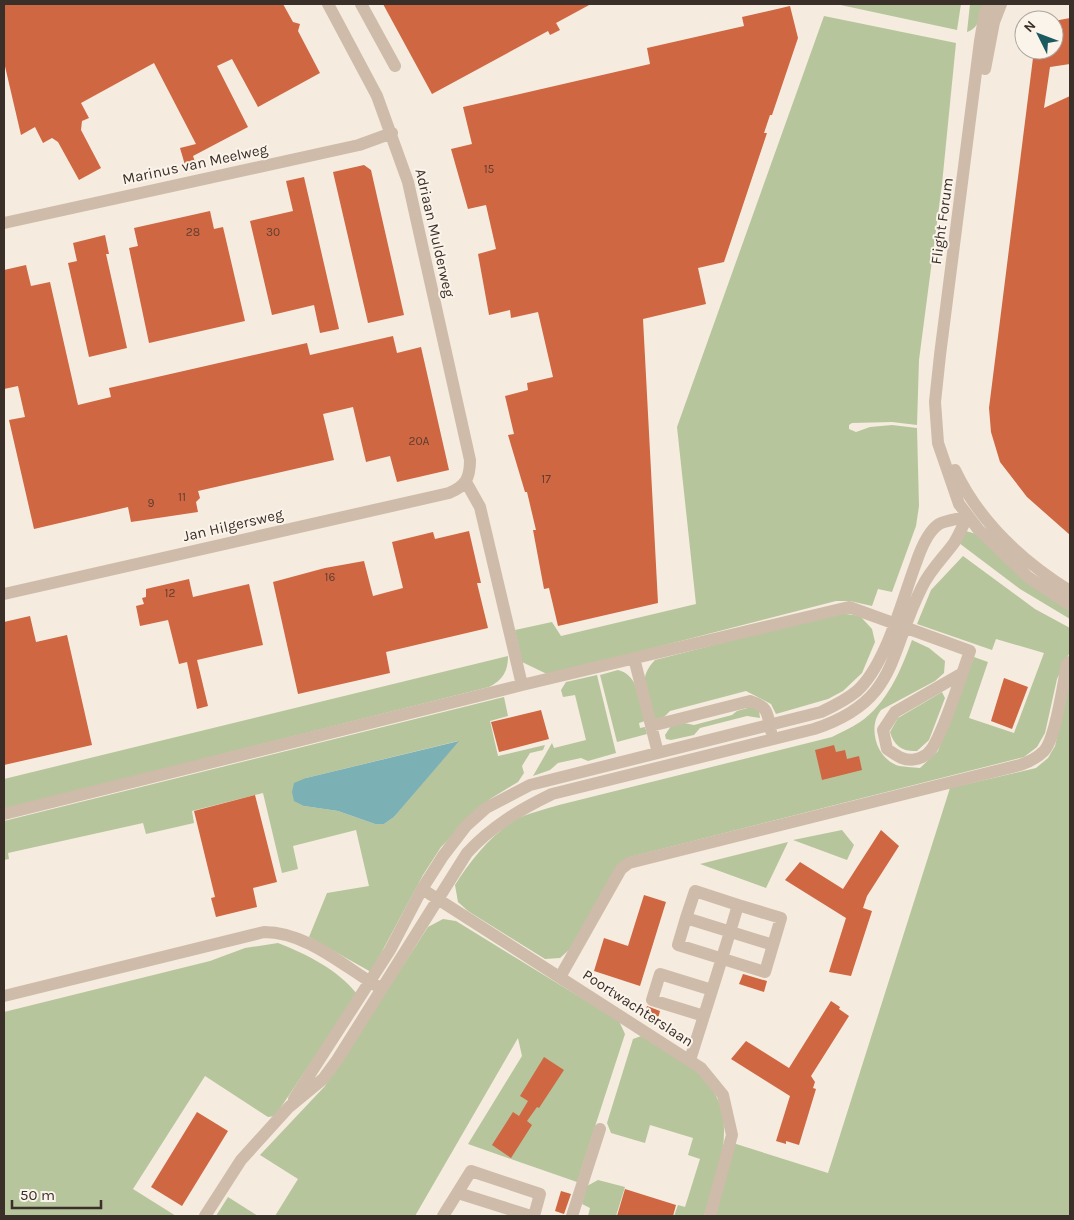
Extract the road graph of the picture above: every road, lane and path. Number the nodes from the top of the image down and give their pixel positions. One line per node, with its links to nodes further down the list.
1 (328, 4): 6 (street, Adriaan Mulderweg)
2 (361, 4): 5 (street)
3 (989, 4): 8 (street, Flight Forum)
4 (1001, 4): 8 (street, Flight Forum)
5 (395, 66)
6 (392, 133): 7 (street, Marinus van Meelweg); 9 (street, Adriaan Mulderweg)
7 (4, 223)
8 (941, 438): 10 (street, Flight Forum); 11 (street)
9 (466, 482): 12 (street, Jan Hilgersweg); 19 (street)
10 (968, 516): 13 (street, Flight Forum); 14 (street); 15 (street)
11 (1070, 591)
12 (4, 594)
13 (1070, 605)
14 (894, 622): 15 (street); 16 (street); 20 (street)
15 (907, 627): 18 (street); 22 (street)
16 (634, 658): 19 (street); 21 (street)
17 (1070, 662): 32 (street)
18 (961, 674): 18 (street)
19 (522, 685): 24 (street)
20 (770, 725): 21 (street); 22 (street); 23 (street)
21 (651, 726): 23 (street)
22 (773, 738): 26 (street)
23 (658, 753): 25 (street)
24 (4, 814)
25 (422, 889): 26 (street, Poortwachterslaan); 33 (street)
26 (438, 899): 32 (street, Poortwachterslaan); 34 (street)
27 (738, 905): 28 (street); 29 (street); 30 (street)
28 (686, 918): 29 (street); 31 (street)
29 (730, 932): 30 (street); 31 (street)
30 (773, 945): 31 (street)
31 (722, 959): 35 (street)
32 (560, 977): 38 (street, Poortwachterslaan)
33 (370, 982): 34 (street); 36 (street); 39 (street)
34 (382, 989): 39 (street)
35 (712, 990): 37 (street); 37 (street)
36 (4, 996)
37 (704, 1016): 38 (street)
38 (690, 1060): 46 (street, Poortwachterslaan)
39 (289, 1107): 42 (street)
40 (600, 1129): 45 (street)
41 (458, 1193): 43 (street); 44 (street); 44 (street)
42 (205, 1216)
43 (445, 1216)
44 (532, 1216)
45 (572, 1216)
46 (710, 1216)

